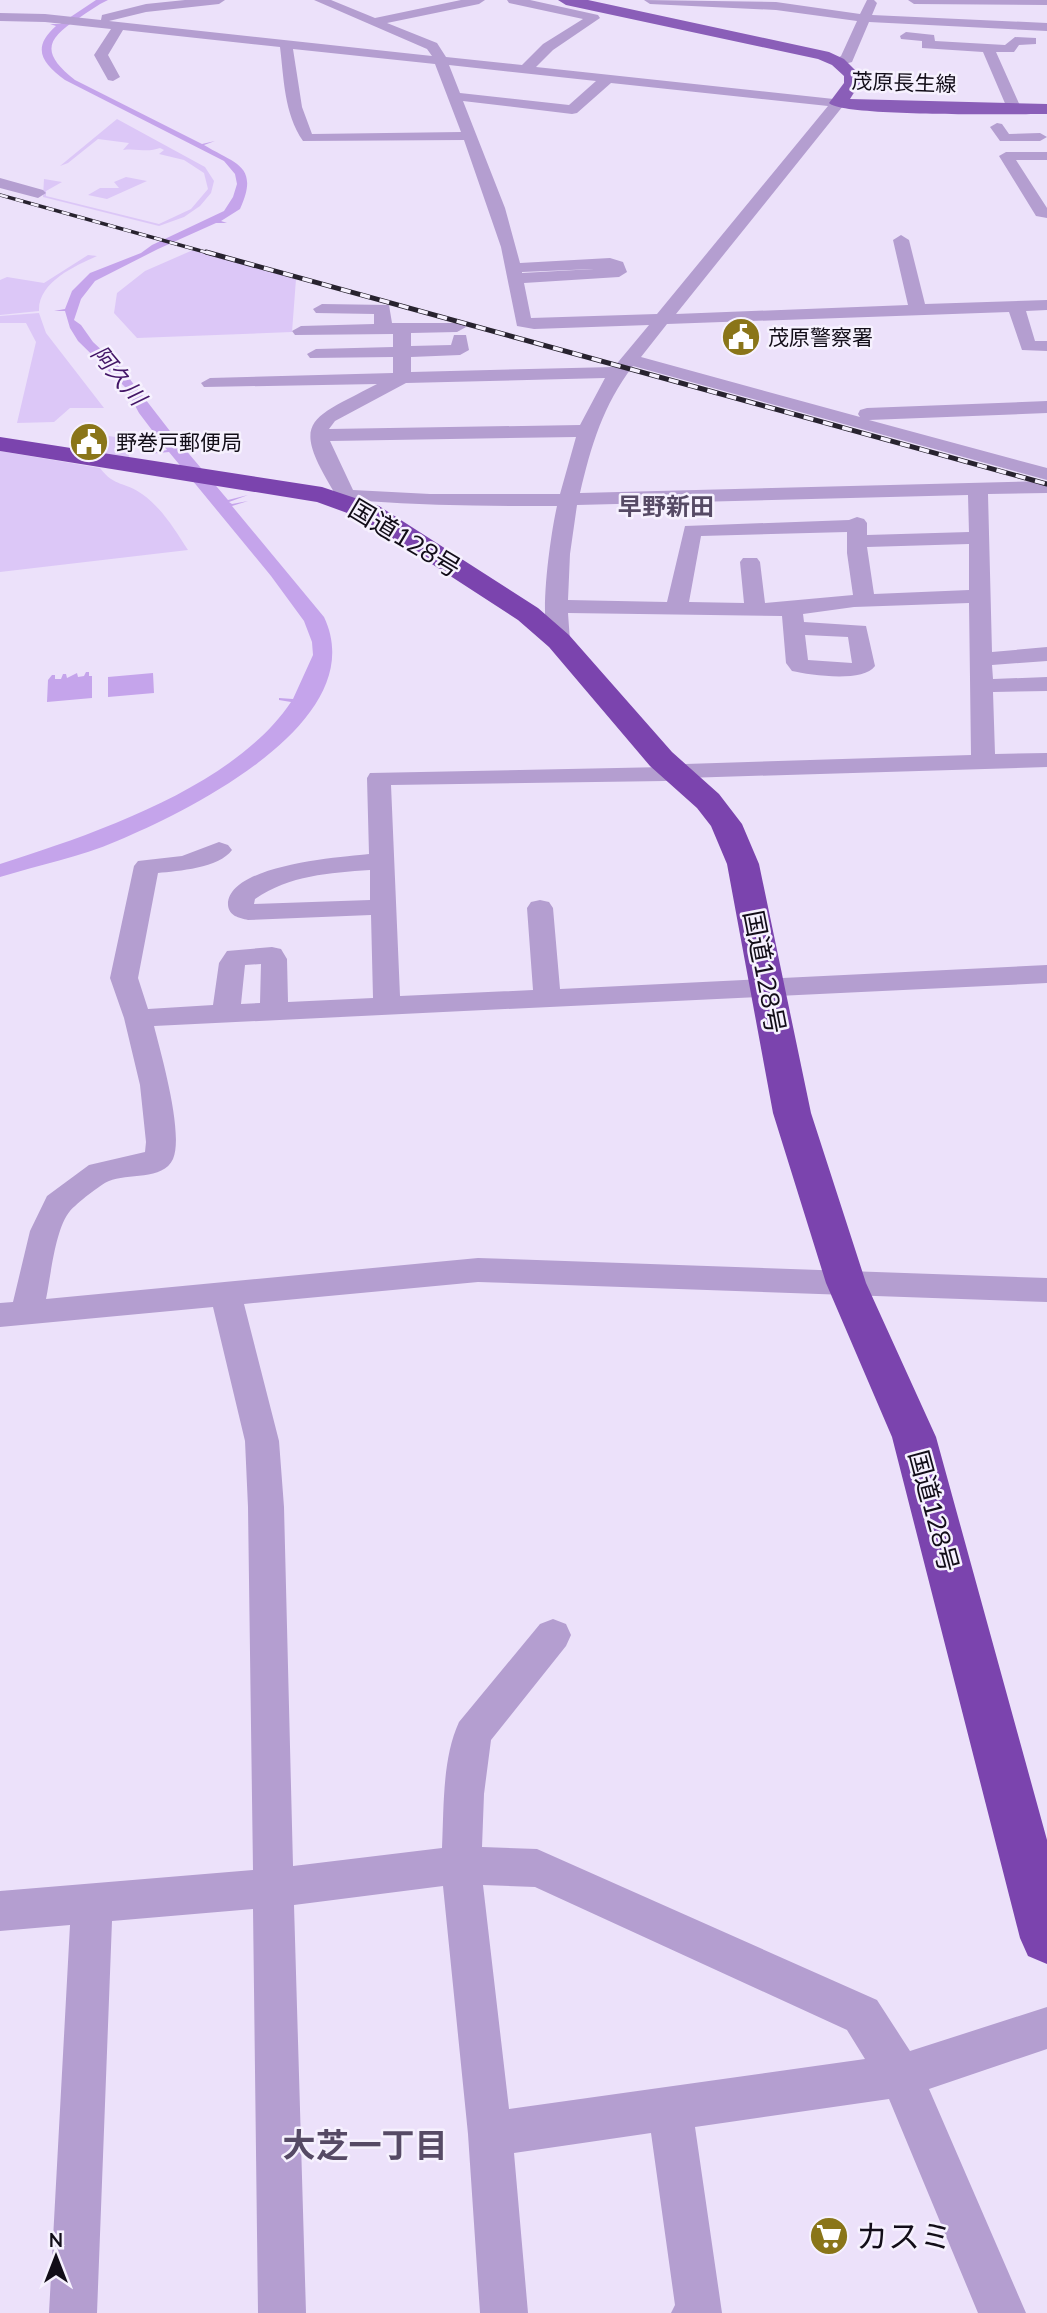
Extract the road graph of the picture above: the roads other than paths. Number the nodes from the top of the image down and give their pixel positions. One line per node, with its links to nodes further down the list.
1 (219, 0): 18 (street)
2 (320, 0): 14 (street)
3 (419, 0): 14 (street)
4 (480, 0): 17 (street)
5 (513, 0): 27 (street)
6 (566, 0): 12 (main road, 茂原長生線)
7 (650, 0): 11 (street)
8 (873, 0): 16 (street)
9 (914, 0): 10 (street)
10 (1047, 1)
11 (733, 2): 13 (street)
12 (605, 4): 26 (main road, 茂原長生線)
13 (786, 4): 16 (street)
14 (349, 13): 17 (street)
15 (0, 18): 18 (street)
16 (863, 18): 20 (street); 26 (street)
17 (373, 22): 25 (street)
18 (93, 23): 19 (street)
19 (119, 26): 23 (street); 28 (street)
20 (1047, 27)
21 (906, 36): 24 (street)
22 (1031, 41): 24 (street)
23 (286, 44): 25 (street); 37 (street)
24 (988, 50): 32 (street)
25 (441, 60): 27 (street); 30 (street)
26 (838, 62): 31 (main road, 茂原長生線)
27 (526, 69): 29 (street)
28 (113, 77)
29 (608, 78): 30 (street); 31 (street)
30 (454, 96): 35 (street)
31 (838, 103): 32 (main road, 茂原長生線); 48 (street)
32 (1014, 108): 33 (main road, 茂原長生線)
33 (1047, 109)
34 (997, 127): 36 (street)
35 (471, 136): 37 (street); 44 (street)
36 (1047, 136)
37 (307, 138): 38 (street)
38 (319, 153)
39 (1047, 156): 42 (street)
40 (0, 183): 41 (street)
41 (38, 193)
42 (1047, 213)
43 (901, 240): 47 (street)
44 (513, 273): 44 (street); 48 (street)
45 (1047, 305): 46 (street)
46 (1016, 306): 47 (street); 51 (street)
47 (918, 309): 48 (street)
48 (662, 321): 54 (street)
49 (402, 328): 50 (street); 52 (street); 52 (street)
50 (383, 329): 50 (street)
51 (1047, 346)
52 (402, 352): 53 (street); 55 (street)
53 (316, 354)
54 (625, 366): 55 (street); 58 (street); 59 (street)
55 (402, 377): 56 (street); 60 (street)
56 (210, 383)
57 (1047, 407): 58 (street)
58 (842, 417): 62 (street)
59 (586, 431): 60 (street); 67 (street)
60 (318, 435): 66 (street)
61 (0, 444): 66 (highway, 国道128号)
62 (1047, 474)
63 (1047, 487): 64 (street)
64 (978, 489): 65 (street); 68 (street)
65 (858, 491): 67 (street); 69 (street)
66 (344, 499): 67 (street); 75 (highway, 国道128号)
67 (568, 500): 75 (street)
68 (980, 529): 69 (street); 71 (street)
69 (857, 530): 72 (street); 73 (street)
70 (750, 562): 74 (street)
71 (981, 596): 72 (street); 77 (street)
72 (864, 601): 74 (street)
73 (677, 607): 74 (street); 75 (street)
74 (755, 610)
75 (558, 623): 82 (highway, 国道128号)
76 (1047, 654): 77 (street)
77 (982, 659): 79 (street)
78 (1047, 684): 79 (street)
79 (982, 686): 81 (street)
80 (1047, 760): 81 (street)
81 (982, 761): 82 (street)
82 (676, 773): 84 (street); 88 (highway, 国道128号)
83 (219, 850): 93 (street)
84 (382, 861): 85 (street); 85 (street)
85 (383, 907): 90 (street)
86 (540, 908): 89 (street)
87 (1047, 974): 88 (street)
88 (769, 990): 89 (street); 94 (highway, 国道128号)
89 (547, 998): 90 (street)
90 (387, 1004): 91 (street)
91 (274, 1010): 92 (street); 92 (street)
92 (226, 1014): 93 (street)
93 (138, 1018): 97 (street)
94 (846, 1283): 95 (street); 96 (street); 103 (highway, 国道128号)
95 (1047, 1290)
96 (226, 1295): 97 (street); 100 (street)
97 (14, 1314)
98 (553, 1634): 99 (street)
99 (461, 1865): 100 (street); 105 (street); 107 (street)
100 (275, 1888): 101 (street); 109 (street)
101 (92, 1903): 102 (street); 108 (street)
102 (0, 1911)
103 (1047, 1938)
104 (1047, 2028): 105 (street)
105 (901, 2076): 106 (street); 112 (street)
106 (670, 2109): 107 (street); 111 (street)
107 (490, 2134): 110 (street)
108 (73, 2313)
109 (282, 2313)
110 (505, 2313)
111 (695, 2313)
112 (1002, 2313)

